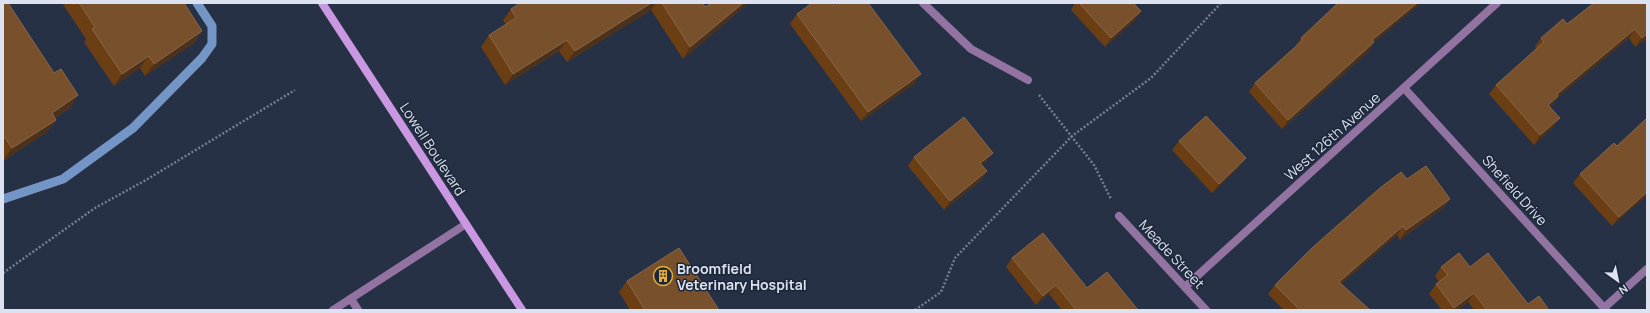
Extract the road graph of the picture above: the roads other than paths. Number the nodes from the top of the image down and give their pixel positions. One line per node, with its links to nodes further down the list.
1 (322, 3): 7 (main road, Lowell Boulevard)
2 (923, 3): 4 (street)
3 (1497, 3): 5 (street, West 126th Avenue)
4 (1028, 80)
5 (1404, 88): 9 (street, West 126th Avenue); 11 (street, Shefield Drive)
6 (1119, 216): 9 (street, Meade Street)
7 (466, 224): 10 (street); 14 (main road, Lowell Boulevard)
8 (1647, 269): 11 (street)
9 (1185, 287): 15 (street, Meade Street)
10 (351, 299): 12 (street); 13 (street)
11 (1605, 309)
12 (333, 310)
13 (358, 310)
14 (522, 310)
15 (1206, 310)

